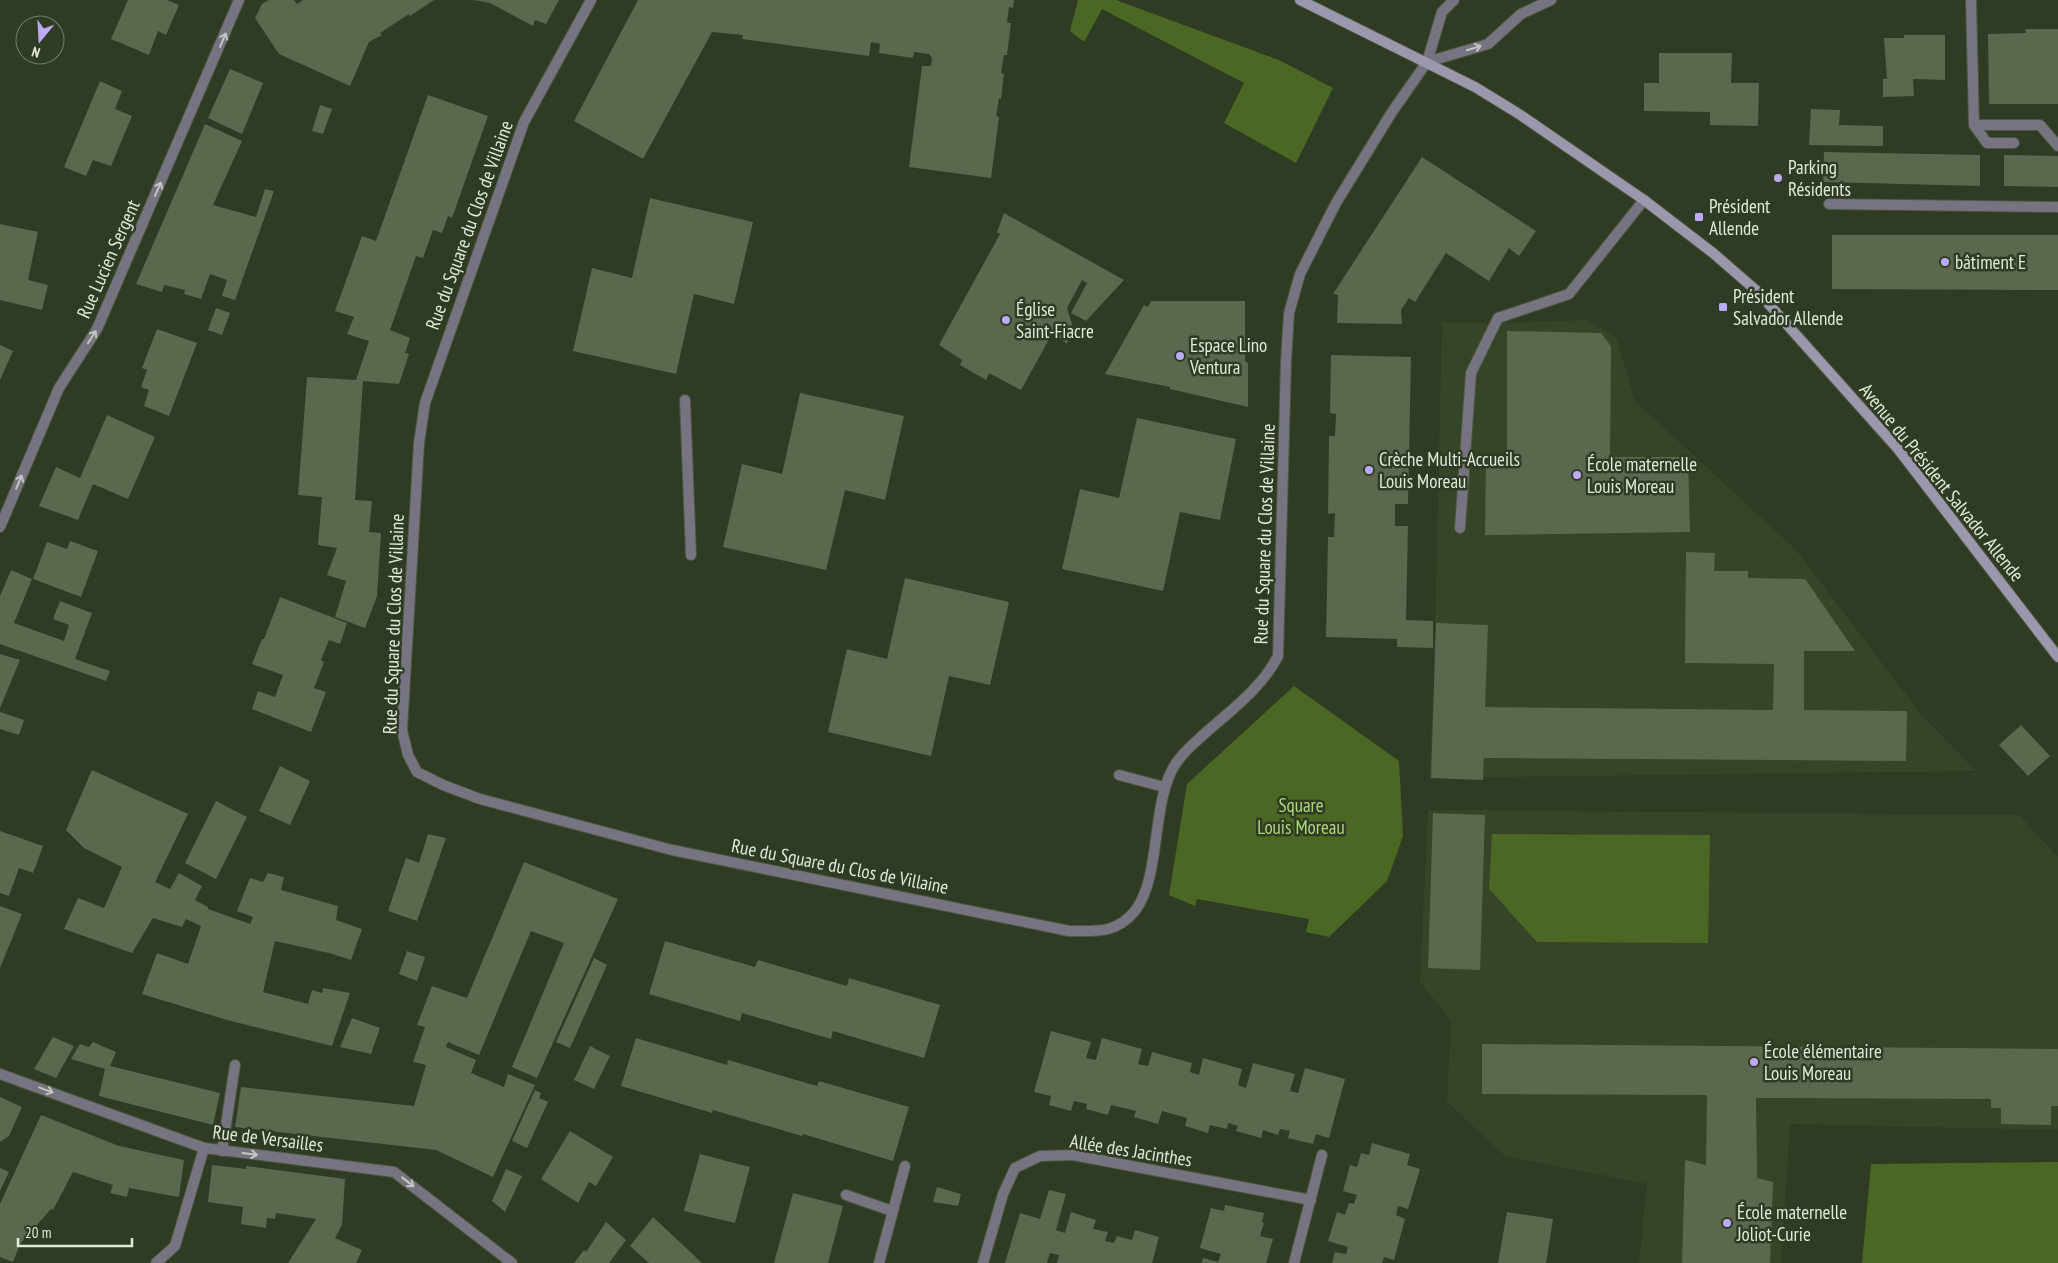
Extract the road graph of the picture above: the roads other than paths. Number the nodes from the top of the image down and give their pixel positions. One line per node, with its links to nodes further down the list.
1 (240, 0): 15 (street, Rue Lucien Sergent, one-way to 1)
2 (591, 0): 20 (street, Rue du Square du Clos de Villaine)
3 (1300, 0): 7 (street, Avenue du Président Salvador Allende)
4 (1454, 0): 7 (street)
5 (1551, 0): 7 (street, one-way to 5)
6 (1971, 0): 8 (street)
7 (1428, 62): 11 (street, Avenue du Président Salvador Allende); 20 (street, Rue du Square du Clos de Villaine)
8 (1974, 125): 9 (street); 10 (street)
9 (2014, 143)
10 (2058, 146)
11 (1644, 200): 16 (street); 18 (street, Avenue du Président Salvador Allende)
12 (1829, 204): 13 (street)
13 (2058, 207)
14 (685, 400): 17 (street)
15 (0, 527)
16 (1460, 528)
17 (691, 554)
18 (2058, 656)
19 (1120, 776): 20 (street)
20 (1164, 787)
21 (235, 1065): 24 (street)
22 (0, 1074): 23 (street, Rue de Versailles, one-way to 23)
23 (204, 1148): 24 (street, Rue de Versailles); 30 (street)
24 (222, 1151): 31 (street, Rue de Versailles, one-way to 31)
25 (1322, 1156): 28 (street)
26 (905, 1166): 29 (street)
27 (846, 1195): 29 (street)
28 (1311, 1200): 33 (street, Allée des Jacinthes); 34 (street)
29 (892, 1211): 32 (street)
30 (156, 1263)
31 (512, 1263)
32 (879, 1263)
33 (983, 1263)
34 (1294, 1263)

